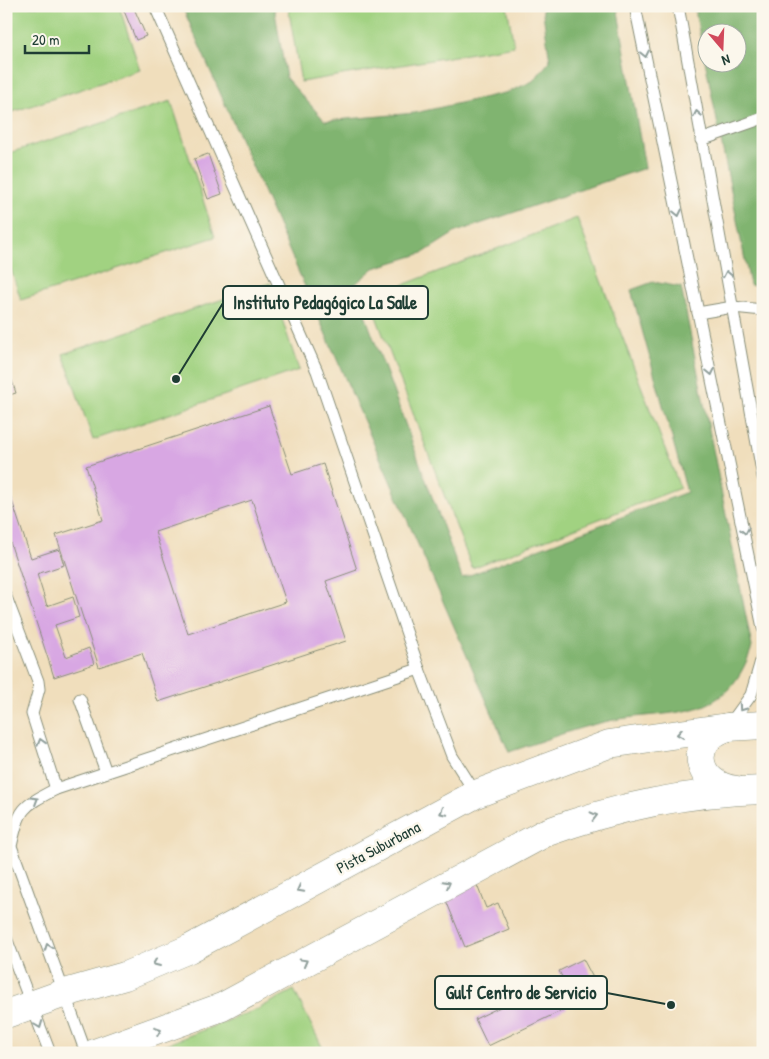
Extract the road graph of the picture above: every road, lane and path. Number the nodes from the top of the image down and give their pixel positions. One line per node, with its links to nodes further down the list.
1 (155, 6): 13 (lane)
2 (636, 6): 8 (lane, one-way to 8)
3 (678, 6): 5 (lane, one-way to 3)
4 (763, 118): 5 (lane)
5 (701, 140): 6 (lane, one-way to 5)
6 (733, 307): 7 (lane); 8 (lane); 9 (lane)
7 (763, 310)
8 (698, 313): 11 (lane, one-way to 11)
9 (763, 477)
10 (6, 597): 18 (lane, one-way to 10)
11 (763, 628)
12 (763, 654): 16 (lane, one-way to 16)
13 (419, 669): 17 (lane); 21 (lane)
14 (80, 699): 17 (lane)
15 (763, 725): 16 (main road, Pista Suburbana)
16 (728, 727): 19 (main road); 21 (main road, Pista Suburbana, one-way to 21)
17 (106, 772): 18 (lane)
18 (56, 789): 22 (lane, one-way to 18)
19 (736, 790): 20 (main road); 29 (main road, one-way to 19)
20 (763, 790)
21 (476, 794): 24 (main road, Pista Suburbana, one-way to 24)
22 (8, 847): 24 (lane, one-way to 22)
23 (6, 938): 25 (lane)
24 (65, 993): 25 (main road, Pista Suburbana); 28 (lane)
25 (32, 1005): 26 (main road, Pista Suburbana); 27 (lane, one-way to 27)
26 (6, 1014)
27 (50, 1053)
28 (86, 1053)
29 (95, 1053)

